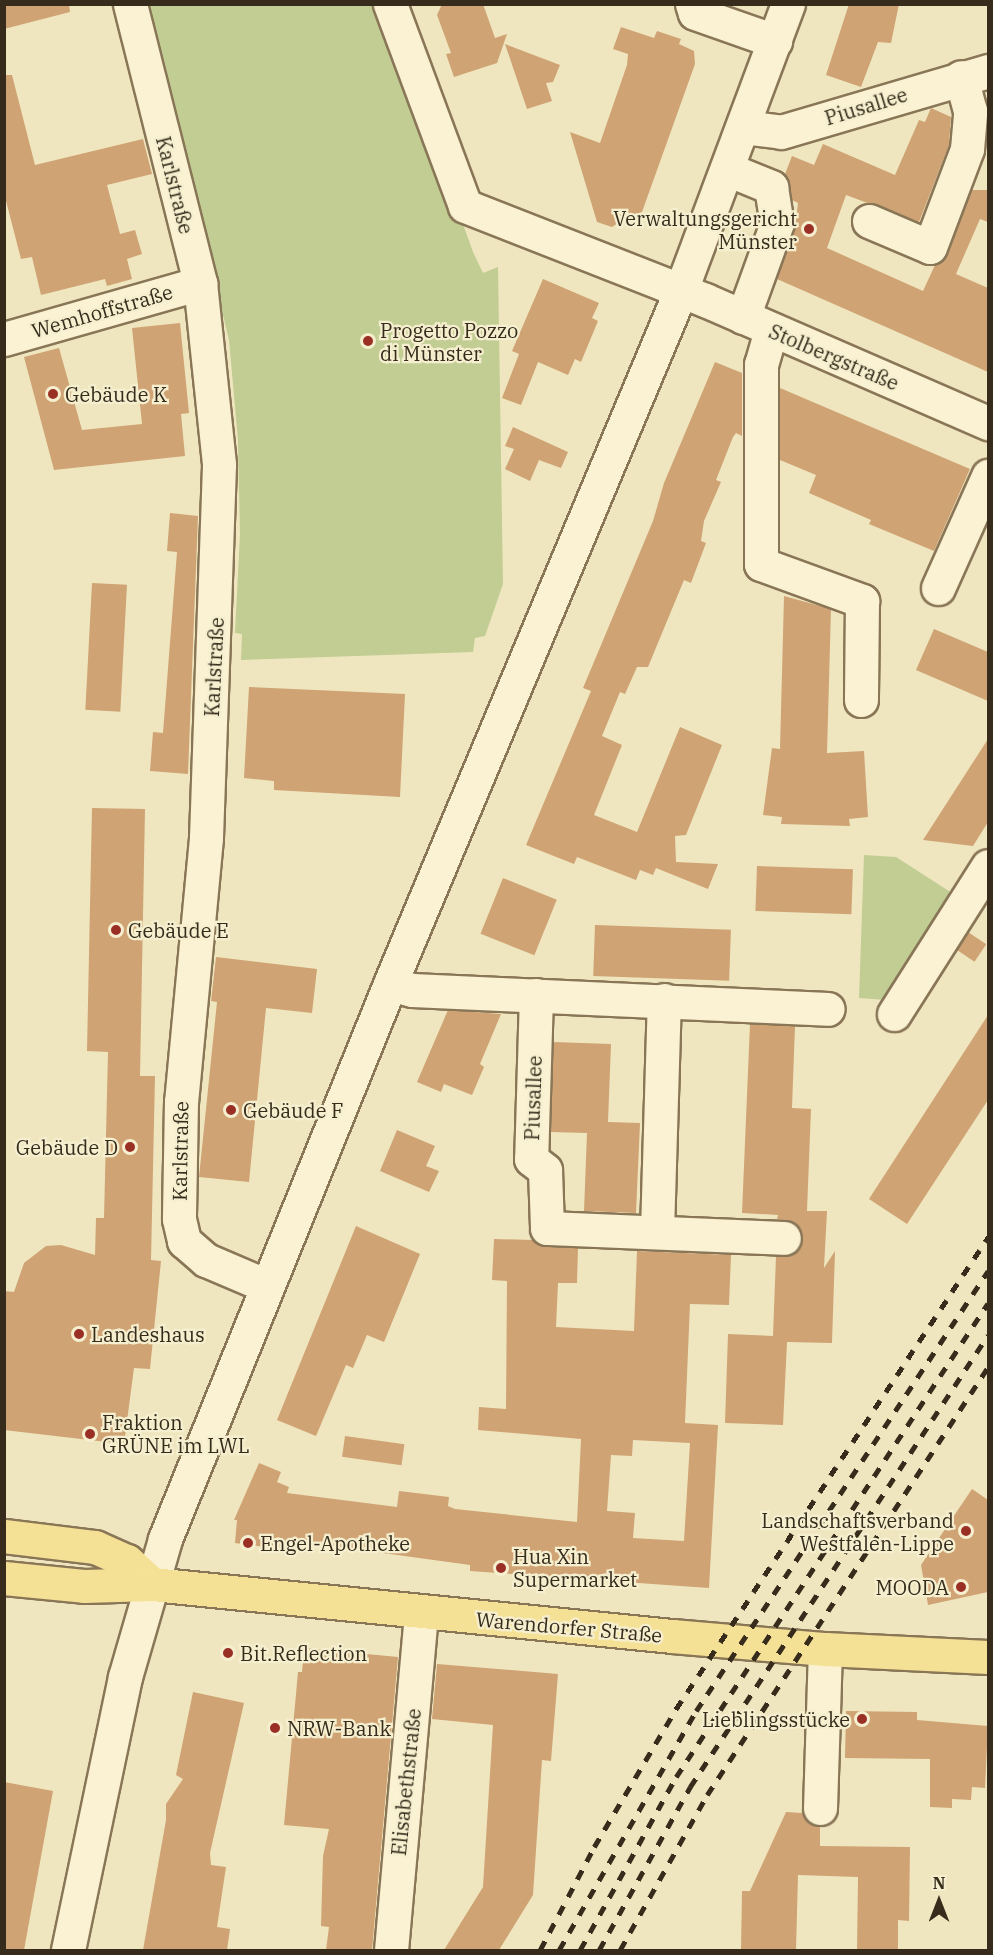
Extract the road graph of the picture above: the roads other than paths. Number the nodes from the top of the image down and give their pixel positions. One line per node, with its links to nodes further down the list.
1 (130, 4): 10 (street, Karlstraße)
2 (390, 4): 11 (street, Stolbergstraße)
3 (692, 4): 5 (street)
4 (788, 4): 5 (street)
5 (775, 41): 7 (street)
6 (975, 74): 7 (street, Piusallee); 9 (street)
7 (743, 127): 8 (street)
8 (727, 170): 11 (street); 12 (street)
9 (869, 220)
10 (200, 283): 13 (street, Wemhoffstraße); 26 (street, Karlstraße)
11 (681, 290): 12 (street, Stolbergstraße); 19 (street)
12 (757, 324): 14 (street, Stolbergstraße); 17 (street)
13 (4, 339)
14 (988, 423)
15 (988, 476): 16 (street)
16 (938, 588)
17 (861, 700)
18 (988, 866): 23 (street)
19 (390, 984): 20 (street); 26 (street)
20 (536, 996): 21 (street); 24 (street, Piusallee)
21 (664, 1000): 22 (street); 24 (street)
22 (828, 1009)
23 (894, 1014)
24 (657, 1232): 25 (street, Piusallee)
25 (784, 1238)
26 (267, 1286): 29 (street)
27 (4, 1536): 29 (main road)
28 (4, 1578): 29 (main road, Warendorfer Straße)
29 (152, 1584): 30 (main road, Warendorfer Straße); 34 (street)
30 (421, 1613): 31 (main road, Warendorfer Straße); 35 (street, Elisabethstraße)
31 (825, 1649): 32 (main road, Warendorfer Straße); 33 (street)
32 (988, 1657)
33 (820, 1808)
34 (68, 1950)
35 (391, 1950)

